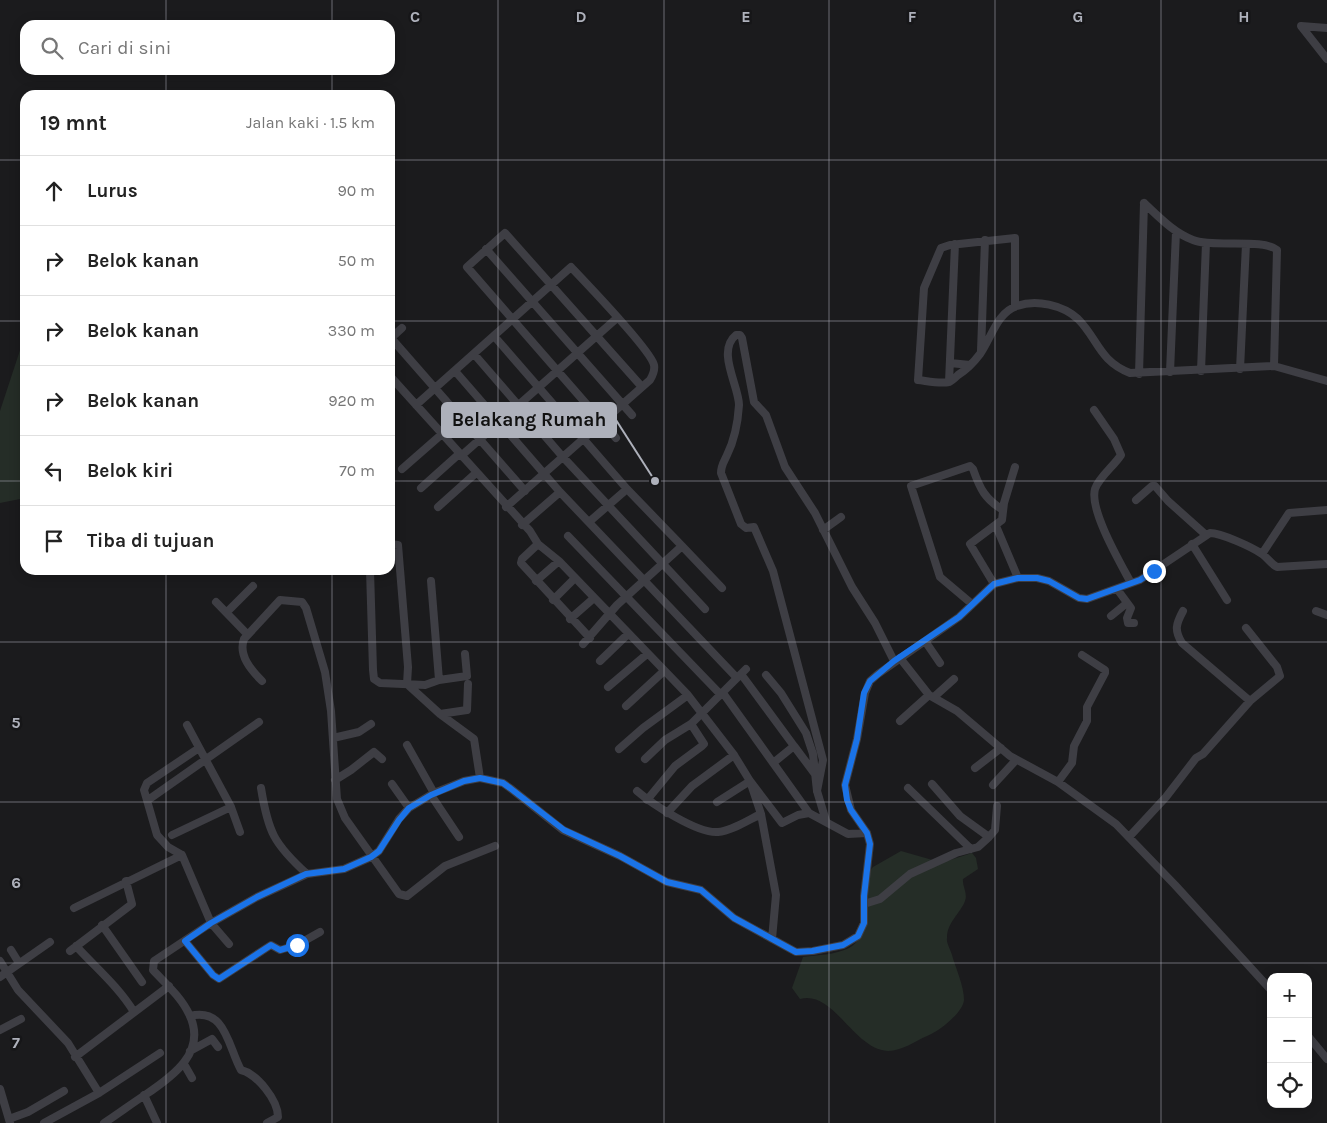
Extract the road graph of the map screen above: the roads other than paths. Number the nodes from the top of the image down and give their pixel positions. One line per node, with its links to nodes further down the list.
1 (1327, 28): 2 (street)
2 (1327, 59)
3 (1176, 232): 5 (street); 29 (street); 30 (street)
4 (985, 240): 6 (street); 11 (street); 20 (street)
5 (1206, 243): 7 (street); 28 (street)
6 (955, 244): 22 (street); 33 (street)
7 (1246, 244): 24 (street); 25 (street)
8 (486, 250): 9 (street); 10 (street); 13 (street)
9 (551, 285): 10 (street); 12 (street); 16 (street)
10 (532, 302): 13 (street); 19 (street)
11 (1015, 306): 20 (street); 30 (street)
12 (617, 318): 16 (street); 34 (street)
13 (513, 320): 17 (street); 26 (street)
14 (402, 328): 15 (street)
15 (395, 334)
16 (596, 335): 19 (street); 34 (street)
17 (494, 336): 21 (street); 36 (street)
18 (395, 342): 35 (street)
19 (577, 353): 26 (street); 37 (street)
20 (981, 353): 23 (street)
21 (474, 354): 27 (street); 38 (street)
22 (950, 363): 23 (street); 33 (street)
23 (970, 365): 33 (street)
24 (1274, 366): 25 (street); 31 (street)
25 (1240, 369): 28 (street)
26 (558, 370): 36 (street); 43 (street)
27 (455, 371): 35 (street); 42 (street)
28 (1201, 371): 29 (street)
29 (1170, 372): 30 (street)
30 (1139, 374)
31 (1327, 381)
32 (395, 382): 39 (street)
33 (950, 382)
34 (642, 387): 37 (street)
35 (437, 388): 39 (street); 45 (street)
36 (538, 389): 38 (street); 47 (street)
37 (622, 403): 41 (street); 43 (street)
38 (519, 405): 42 (street); 49 (street)
39 (416, 406): 44 (street)
40 (1094, 410): 86 (street)
41 (632, 415)
42 (500, 422): 45 (street); 53 (street)
43 (601, 422): 46 (street); 47 (street)
44 (442, 434): 48 (street); 51 (street)
45 (481, 438): 48 (street); 56 (street)
46 (616, 438)
47 (582, 439): 49 (street); 55 (street)
48 (460, 455): 52 (street); 54 (street)
49 (562, 456): 53 (street); 59 (street)
50 (1016, 467): 62 (street)
51 (402, 468)
52 (476, 473): 60 (street); 61 (street)
53 (544, 473): 56 (street); 57 (street)
54 (421, 488)
55 (626, 489): 59 (street); 75 (street)
56 (525, 491): 61 (street)
57 (560, 492): 65 (street); 67 (street)
58 (1136, 500): 70 (street)
59 (608, 506): 65 (street); 78 (street)
60 (438, 507)
61 (506, 507): 67 (street)
62 (1003, 510): 68 (street); 97 (street)
63 (1327, 510): 76 (street)
64 (841, 517): 69 (street)
65 (589, 522): 84 (street)
66 (1212, 524): 70 (street)
67 (522, 525): 72 (street)
68 (996, 526): 82 (street); 87 (street)
69 (823, 530): 116 (street); 164 (street)
70 (1208, 534): 73 (street); 76 (street)
71 (568, 536): 91 (street)
72 (538, 544): 77 (street); 83 (street)
73 (1192, 544): 86 (street); 94 (street)
74 (395, 545): 125 (street)
75 (682, 546): 78 (street); 89 (street)
76 (1262, 554): 79 (street)
77 (559, 561): 81 (street); 83 (street)
78 (662, 564): 84 (street); 98 (street)
79 (1327, 564)
80 (370, 575): 125 (street)
81 (575, 578): 92 (street); 93 (street)
82 (1018, 578): 87 (street); 90 (street)
83 (536, 580): 93 (street)
84 (643, 580): 91 (street); 120 (street)
85 (431, 581): 123 (street)
86 (1130, 583): 90 (street)
87 (994, 584): 97 (street)
88 (252, 586): 101 (street)
89 (722, 588)
90 (1117, 589): 96 (street)
91 (625, 597): 102 (street); 128 (street)
92 (594, 598): 102 (street); 105 (street)
93 (553, 600): 105 (street)
94 (1227, 600)
95 (216, 602): 101 (street)
96 (1127, 603): 104 (street); 106 (street)
97 (972, 604): 111 (street)
98 (705, 609)
99 (1183, 611): 131 (street)
100 (1316, 611): 103 (street)
101 (226, 612): 108 (street)
102 (610, 614): 109 (street); 110 (street)
103 (1327, 615)
104 (1111, 616)
105 (570, 619): 110 (street)
106 (1134, 623)
107 (1246, 628): 131 (street)
108 (247, 634): 124 (street); 140 (street)
109 (628, 634): 114 (street); 117 (street)
110 (590, 638): 112 (street)
111 (925, 642): 116 (street); 118 (street)
112 (583, 644)
113 (465, 654): 123 (street)
114 (647, 654): 119 (street); 127 (street)
115 (1082, 655): 157 (street)
116 (897, 660): 130 (street); 177 (street)
117 (600, 661)
118 (940, 663)
119 (664, 671): 129 (street); 132 (street)
120 (742, 674): 128 (street); 142 (street)
121 (766, 675): 153 (street)
122 (954, 679): 130 (street)
123 (438, 680): 125 (street)
124 (262, 681)
125 (407, 684): 133 (street)
126 (468, 684): 133 (street)
127 (608, 687)
128 (722, 694): 134 (street); 151 (street)
129 (688, 695): 134 (street); 145 (street)
130 (931, 696): 135 (street); 144 (street)
131 (1250, 701): 179 (street)
132 (626, 706)
133 (440, 714): 154 (street)
134 (702, 714): 138 (street); 146 (street)
135 (900, 721)
136 (259, 722): 147 (street)
137 (371, 724): 140 (street)
138 (692, 724): 149 (street); 167 (street)
139 (187, 726): 143 (street)
140 (333, 738): 155 (street)
141 (407, 745): 165 (street)
142 (794, 746): 151 (street); 153 (street)
143 (199, 748): 147 (street); 166 (street)
144 (1001, 748): 150 (street); 152 (street)
145 (619, 749)
146 (734, 755): 156 (street); 172 (street)
147 (205, 759): 166 (street); 170 (street)
148 (382, 759): 155 (street)
149 (645, 759)
150 (1016, 760): 157 (street); 160 (street)
151 (773, 763): 173 (street)
152 (975, 768)
153 (816, 775): 164 (street)
154 (480, 778): 165 (street); 193 (street)
155 (335, 780): 185 (street)
156 (750, 781): 168 (street); 173 (street); 174 (street)
157 (1058, 782): 179 (street)
158 (392, 784): 171 (street)
159 (932, 784): 181 (street)
160 (993, 785)
161 (261, 788): 186 (street)
162 (908, 788): 183 (street)
163 (637, 791): 167 (street)
164 (817, 791): 175 (street)
165 (433, 794): 171 (street); 180 (street)
166 (148, 800): 184 (street)
167 (648, 800): 172 (street)
168 (717, 802)
169 (997, 806): 181 (street)
170 (231, 807): 176 (street); 178 (street)
171 (409, 808): 185 (street)
172 (668, 813): 174 (street)
173 (809, 813): 175 (street)
174 (760, 814): 193 (street)
175 (826, 820): 177 (street)
176 (240, 832)
177 (867, 833): 188 (street)
178 (172, 835)
179 (1128, 836): 204 (street)
180 (459, 837)
181 (989, 837): 183 (street)
182 (495, 846): 185 (street)
183 (971, 849): 188 (street)
184 (182, 855): 187 (street); 190 (street)
185 (371, 857): 186 (street)
186 (306, 874): 190 (street)
187 (126, 881): 189 (street); 191 (street)
188 (864, 904): 193 (street)
189 (74, 908)
190 (211, 923): 194 (street); 196 (street)
191 (102, 925): 202 (street); 205 (street)
192 (320, 932): 194 (street)
193 (772, 939)
194 (185, 941): 203 (street)
195 (50, 942): 199 (street)
196 (229, 944)
197 (11, 950): 199 (street)
198 (0, 961): 200 (street)
199 (19, 963): 200 (street)
200 (7, 972): 201 (street); 213 (street)
201 (0, 977)
202 (142, 982)
203 (169, 986): 205 (street); 206 (street)
204 (1267, 986)
205 (134, 1012): 213 (street)
206 (190, 1016): 211 (street); 226 (street)
207 (21, 1019): 208 (street)
208 (0, 1030)
209 (1312, 1041): 214 (street)
210 (218, 1047): 211 (street)
211 (190, 1051): 215 (street)
212 (160, 1053): 219 (street)
213 (75, 1057): 219 (street)
214 (1327, 1059)
215 (184, 1064): 216 (street); 220 (street)
216 (192, 1078)
217 (0, 1089): 221 (street)
218 (64, 1092): 222 (street)
219 (99, 1093): 223 (street)
220 (144, 1095): 224 (street); 225 (street)
221 (3, 1109): 222 (street)
222 (10, 1121)
223 (44, 1123)
224 (104, 1123)
225 (157, 1123)
226 (267, 1123)

